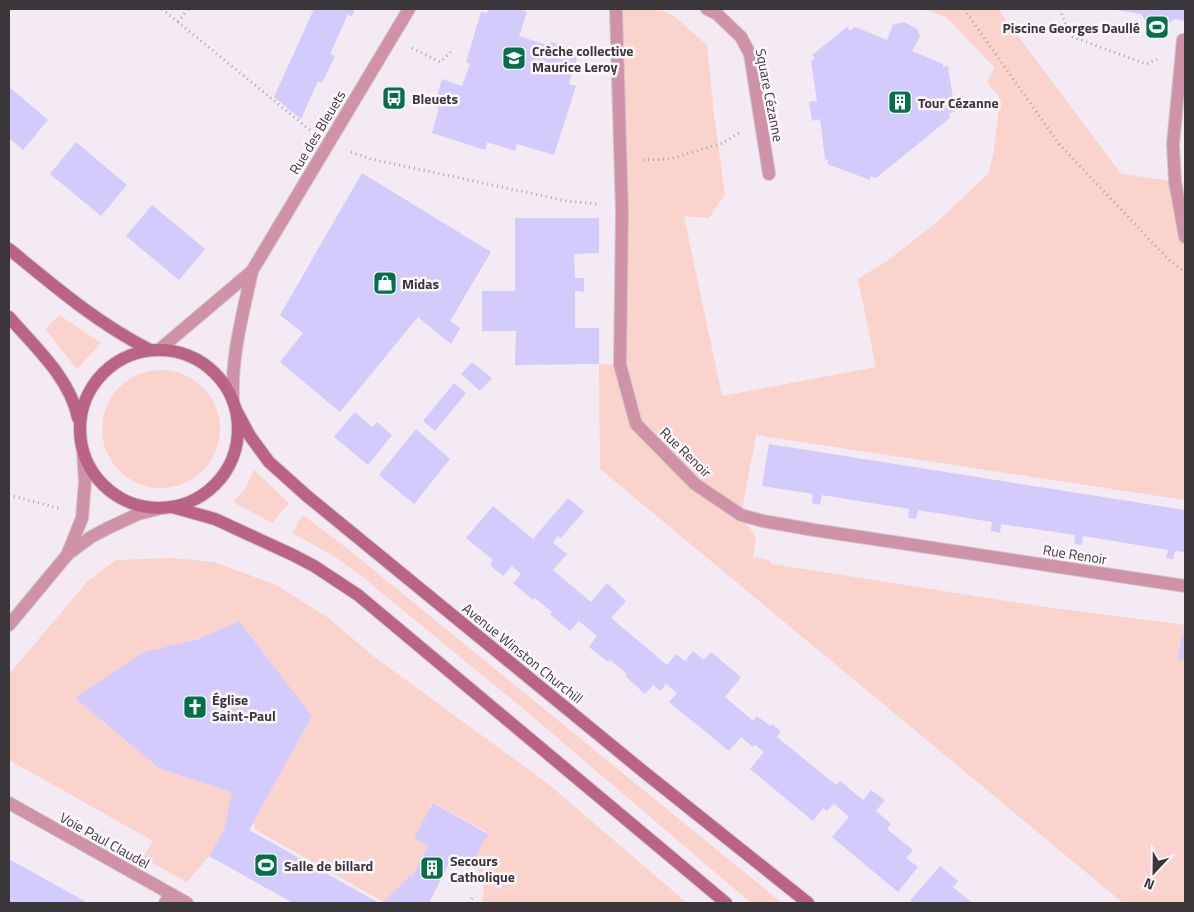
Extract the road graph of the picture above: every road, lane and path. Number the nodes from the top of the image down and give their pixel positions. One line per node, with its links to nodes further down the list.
1 (162, 9): 8 (path)
2 (188, 9): 8 (path)
3 (409, 9): 9 (street, Rue des Bleuets)
4 (616, 9): 17 (street, Rue Renoir)
5 (707, 9): 13 (street, Square Cézanne)
6 (964, 9): 21 (path)
7 (1060, 9): 12 (path)
8 (178, 22): 14 (path)
9 (392, 36): 11 (path); 14 (street, Rue des Bleuets)
10 (1183, 40): 12 (street)
11 (453, 50)
12 (1182, 59): 18 (street)
13 (761, 122): 15 (path); 16 (street, Square Cézanne)
14 (328, 143): 17 (path); 20 (street, Rue des Bleuets)
15 (655, 159)
16 (769, 174)
17 (622, 206): 31 (street, Rue Renoir)
18 (1185, 237)
19 (9, 249): 23 (main road)
20 (252, 270): 23 (street, Rue des Bleuets); 24 (street, Rue des Bleuets)
21 (1185, 272)
22 (9, 317): 25 (main road)
23 (155, 349): 24 (main road); 25 (main road)
24 (235, 405): 28 (main road); 39 (main road, Avenue Winston Churchill)
25 (79, 423): 26 (main road)
26 (83, 451): 28 (main road); 30 (street)
27 (9, 495): 29 (path)
28 (167, 507): 30 (street); 38 (main road)
29 (69, 510)
30 (68, 554): 32 (street)
31 (1185, 586)
32 (9, 626)
33 (9, 803): 34 (street, Voie Paul Claudel)
34 (167, 898): 36 (street, Voie Paul Claudel)
35 (472, 898): 37 (path)
36 (187, 903)
37 (469, 903)
38 (726, 903)
39 (808, 903)

